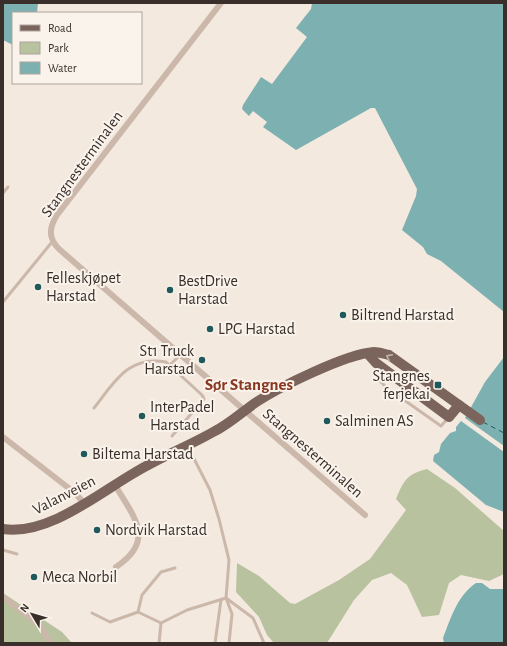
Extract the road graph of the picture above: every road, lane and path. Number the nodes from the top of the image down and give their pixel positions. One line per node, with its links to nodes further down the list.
1 (221, 3): 4 (street, Stangnesterminalen)
2 (8, 186): 3 (lane)
3 (3, 193)
4 (52, 242): 5 (lane); 7 (street, Stangnesterminalen)
5 (3, 302)
6 (368, 354): 10 (main road, Valanveien, one-way to 6); 10 (main road); 11 (main road, Valanveien)
7 (180, 355): 8 (lane); 11 (street, Stangnesterminalen)
8 (169, 366): 9 (lane); 13 (lane)
9 (94, 408)
10 (462, 408): 12 (main road, Valanveien)
11 (244, 411): 15 (main road, Valanveien); 18 (street, Stangnesterminalen)
12 (480, 420)
13 (172, 436)
14 (3, 437): 17 (street)
15 (187, 446): 16 (main road, Valanveien); 25 (lane)
16 (115, 485): 17 (main road, Valanveien); 22 (street)
17 (84, 503): 19 (main road, Valanveien)
18 (365, 515)
19 (3, 529)
20 (3, 550): 21 (lane)
21 (17, 554)
22 (116, 567)
23 (175, 568): 27 (lane)
24 (3, 597): 30 (street)
25 (226, 598): 26 (lane); 33 (lane); 34 (lane)
26 (221, 600): 29 (lane); 32 (lane)
27 (138, 612): 28 (lane); 29 (lane)
28 (92, 613)
29 (161, 623): 31 (lane)
30 (51, 643)
31 (159, 643)
32 (215, 643)
33 (229, 643)
34 (264, 643)

